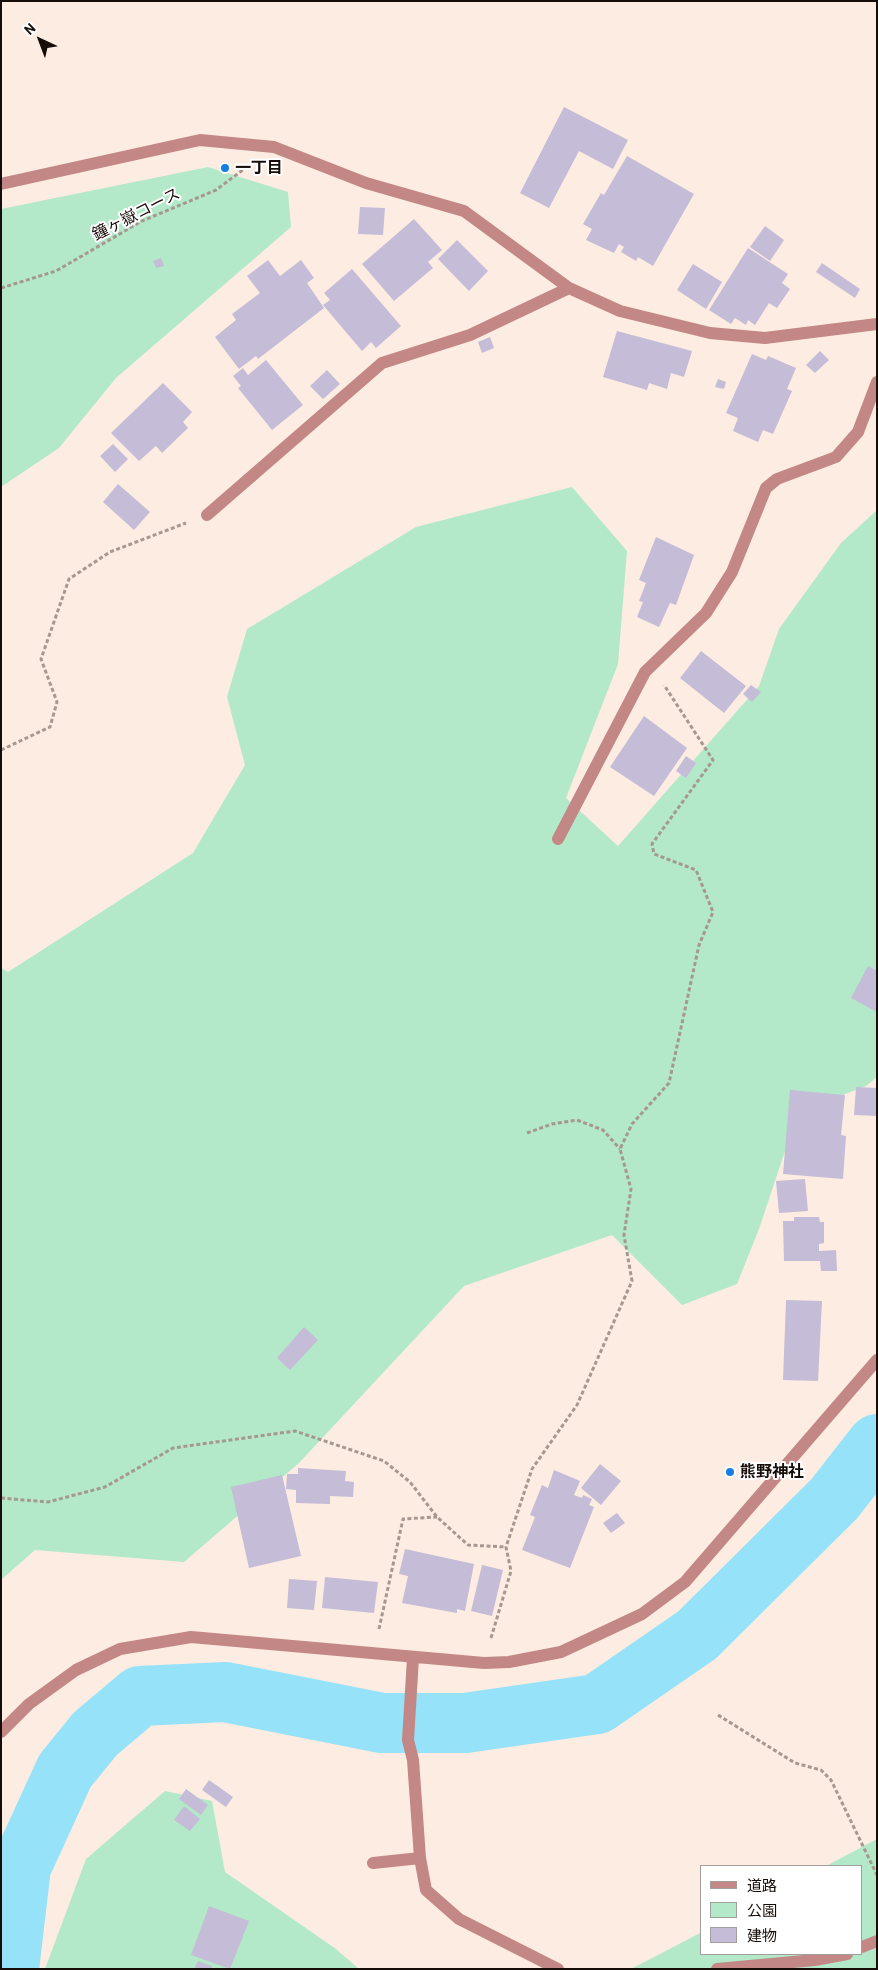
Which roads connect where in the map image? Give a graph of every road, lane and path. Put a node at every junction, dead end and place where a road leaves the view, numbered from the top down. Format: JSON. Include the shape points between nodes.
{"nodes":[{"id":1,"x":274,"y":147,"type":"junction"},
{"id":2,"x":1,"y":184,"type":"edge"},
{"id":3,"x":1,"y":288,"type":"edge"},
{"id":4,"x":568,"y":288,"type":"junction"},
{"id":5,"x":877,"y":324,"type":"edge"},
{"id":6,"x":877,"y":382,"type":"edge"},
{"id":7,"x":207,"y":515,"type":"joint"},
{"id":8,"x":651,"y":666,"type":"junction"},
{"id":9,"x":1,"y":750,"type":"edge"},
{"id":10,"x":558,"y":839,"type":"dead end"},
{"id":11,"x":527,"y":1133,"type":"dead end"},
{"id":12,"x":620,"y":1149,"type":"junction"},
{"id":13,"x":877,"y":1360,"type":"edge"},
{"id":14,"x":1,"y":1498,"type":"edge"},
{"id":15,"x":437,"y":1517,"type":"junction"},
{"id":16,"x":506,"y":1547,"type":"junction"},
{"id":17,"x":374,"y":1652,"type":"junction"},
{"id":18,"x":413,"y":1658,"type":"junction"},
{"id":19,"x":484,"y":1663,"type":"junction"},
{"id":20,"x":718,"y":1715,"type":"dead end"},
{"id":21,"x":1,"y":1732,"type":"edge"},
{"id":22,"x":420,"y":1858,"type":"junction"},
{"id":23,"x":373,"y":1863,"type":"dead end"},
{"id":24,"x":877,"y":1875,"type":"edge"},
{"id":25,"x":877,"y":1941,"type":"edge"},
{"id":26,"x":863,"y":1947,"type":"edge"},
{"id":27,"x":841,"y":1955,"type":"edge"},
{"id":28,"x":558,"y":1969,"type":"edge"},
{"id":29,"x":716,"y":1969,"type":"edge"}],
"edges":[{"from":1,"to":2,"type":"street","via":[[200,140]]},
{"from":1,"to":3,"type":"path","name":"鐘ヶ嶽コース","via":[[216,190],[142,221],[56,271]]},
{"from":1,"to":4,"type":"street","via":[[366,183],[464,211]]},
{"from":4,"to":5,"type":"street","via":[[620,311],[710,333],[765,338]]},
{"from":4,"to":7,"type":"street","via":[[470,335],[382,363]]},
{"from":6,"to":8,"type":"street","via":[[858,432],[836,457],[777,479],[766,488],[732,572],[706,613]]},
{"from":7,"to":9,"type":"path","via":[[110,552],[69,579],[42,658],[56,702],[50,726]]},
{"from":8,"to":10,"type":"street"},
{"from":8,"to":12,"type":"path","via":[[713,760],[652,844],[654,854],[696,870],[713,912],[699,945],[669,1082],[632,1124]]},
{"from":11,"to":12,"type":"path","via":[[552,1124],[578,1120],[603,1130]]},
{"from":12,"to":16,"type":"path","via":[[632,1189],[624,1235],[632,1281],[577,1405],[532,1469]]},
{"from":13,"to":19,"type":"street","via":[[685,1582],[642,1614],[561,1652],[509,1662]]},
{"from":14,"to":15,"type":"path","via":[[48,1502],[105,1487],[173,1448],[295,1432],[384,1460],[410,1482]]},
{"from":15,"to":16,"type":"path","via":[[468,1545]]},
{"from":15,"to":17,"type":"path","via":[[403,1519]]},
{"from":16,"to":19,"type":"path","via":[[511,1571]]},
{"from":17,"to":18,"type":"street"},
{"from":17,"to":21,"type":"street","via":[[191,1637],[120,1649],[76,1670],[29,1704]]},
{"from":18,"to":19,"type":"street"},
{"from":18,"to":22,"type":"street","via":[[408,1740],[413,1760]]},
{"from":20,"to":24,"type":"path","via":[[794,1763],[821,1770],[832,1780]]},
{"from":22,"to":23,"type":"street"},
{"from":22,"to":28,"type":"street","via":[[426,1890],[460,1919]]},
{"from":25,"to":26,"type":"street"},
{"from":27,"to":29,"type":"street"}]}
